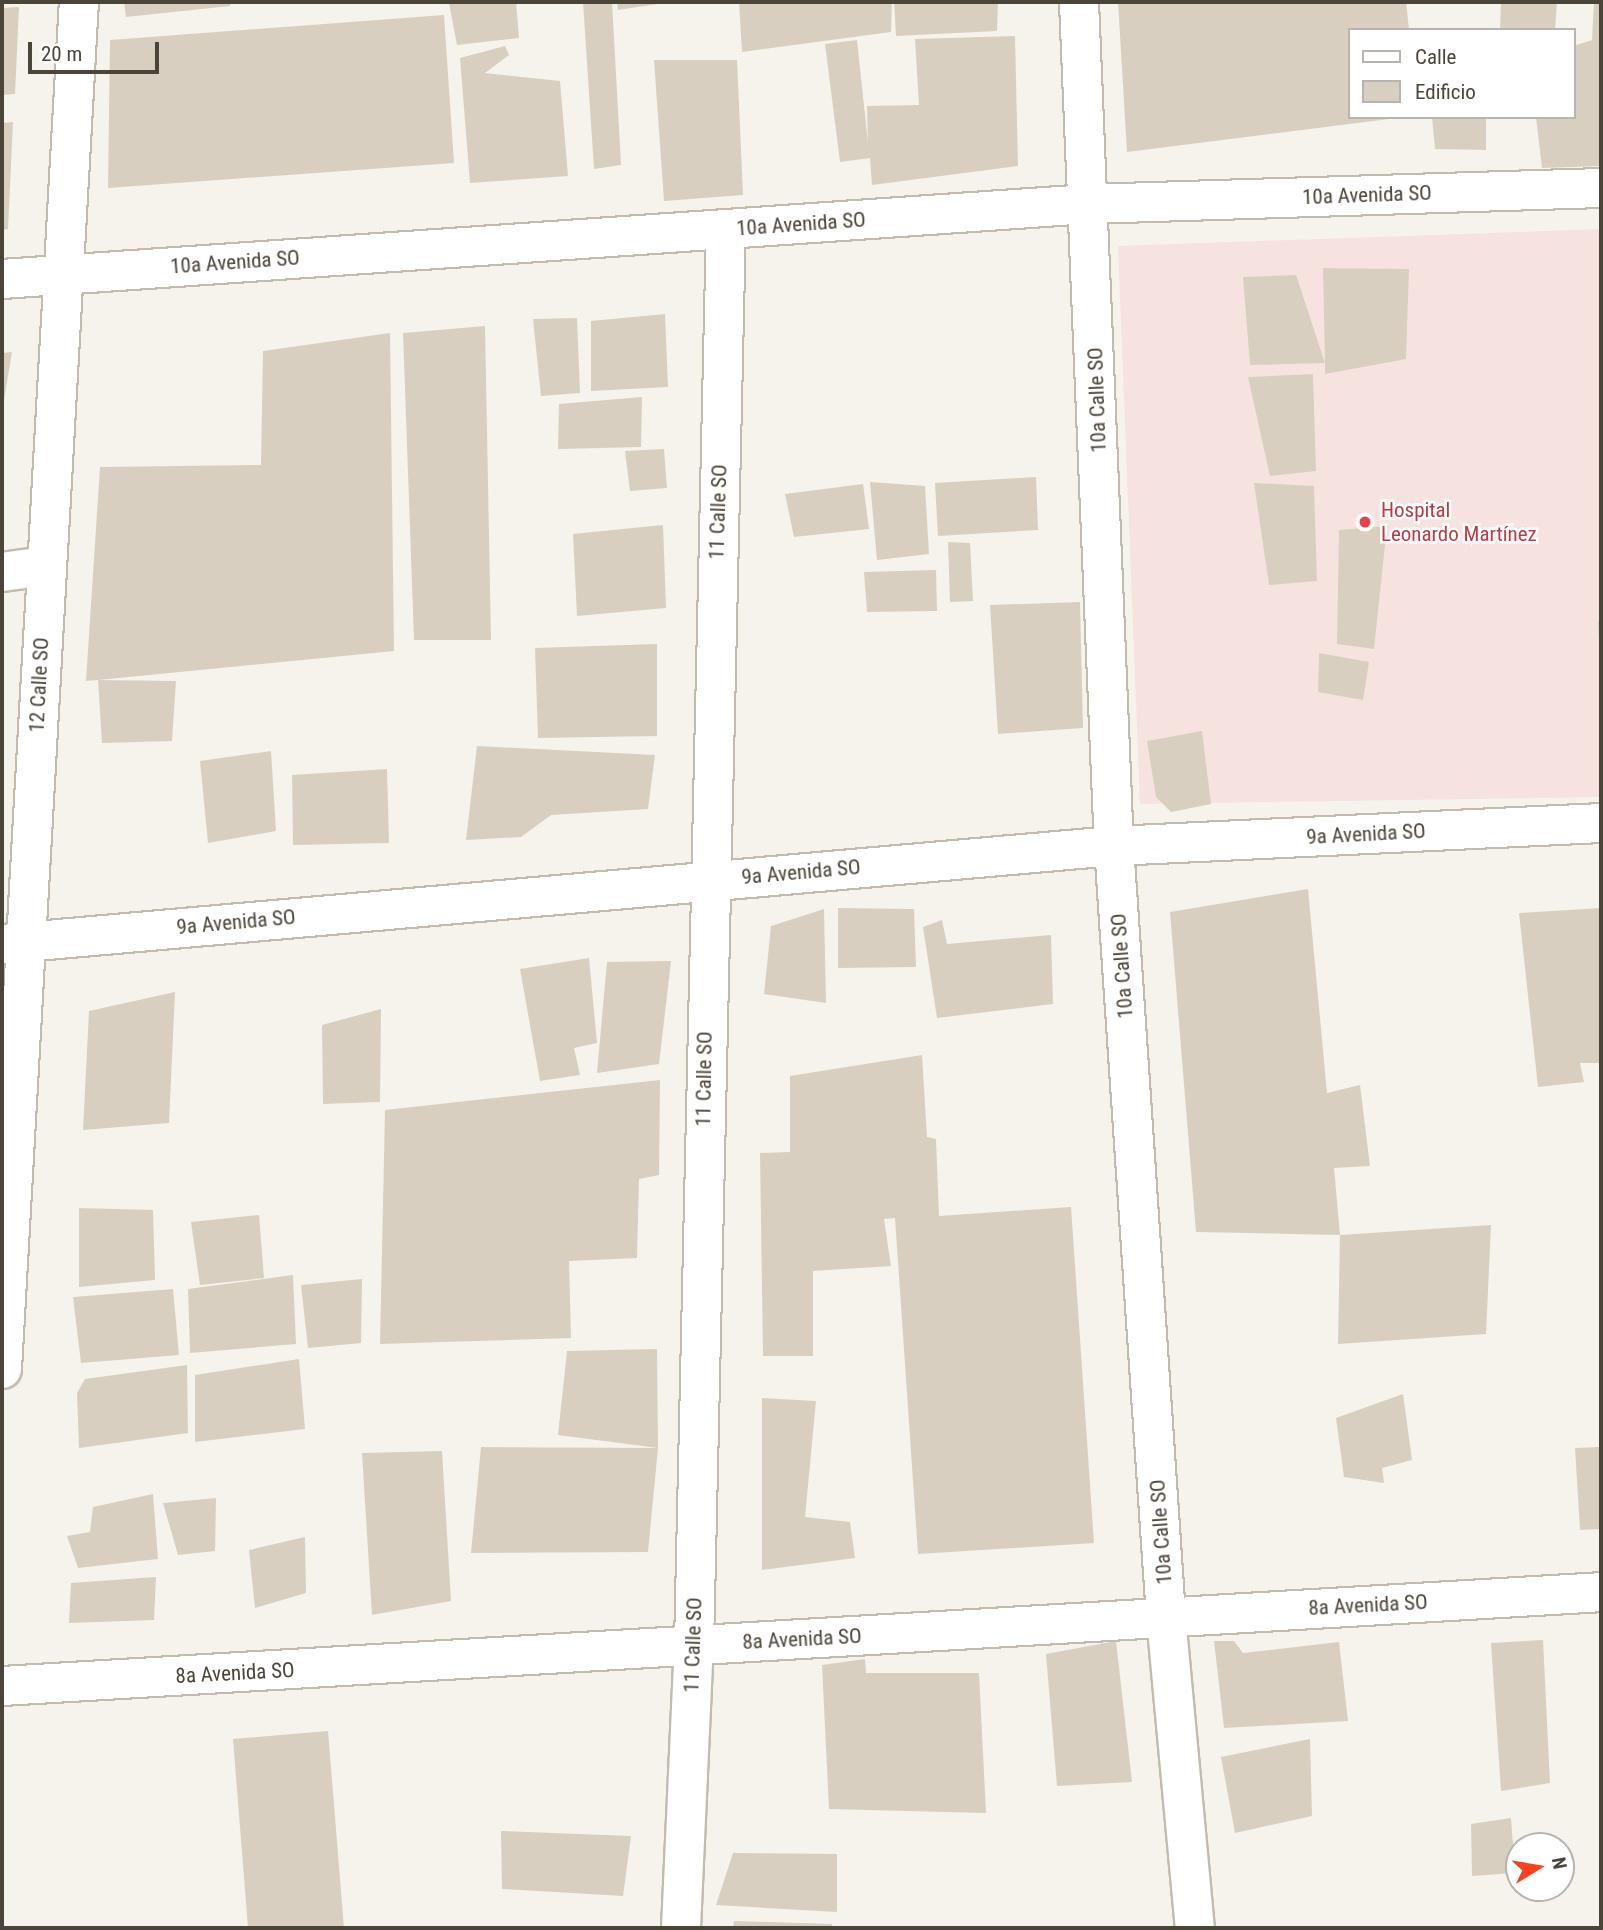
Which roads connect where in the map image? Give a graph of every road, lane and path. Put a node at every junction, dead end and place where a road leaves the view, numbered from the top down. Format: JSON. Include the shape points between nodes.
{"nodes":[{"id":1,"x":79,"y":2,"type":"edge"},
{"id":2,"x":1079,"y":2,"type":"edge"},
{"id":3,"x":1601,"y":188,"type":"edge"},
{"id":4,"x":1089,"y":204,"type":"junction"},
{"id":5,"x":726,"y":229,"type":"junction"},
{"id":6,"x":61,"y":274,"type":"junction"},
{"id":7,"x":2,"y":278,"type":"edge"},
{"id":8,"x":46,"y":566,"type":"junction"},
{"id":9,"x":2,"y":572,"type":"edge"},
{"id":10,"x":1601,"y":822,"type":"edge"},
{"id":11,"x":1114,"y":846,"type":"junction"},
{"id":12,"x":708,"y":880,"type":"junction"},
{"id":13,"x":13,"y":943,"type":"edge"},
{"id":14,"x":2,"y":1369,"type":"edge"},
{"id":15,"x":1601,"y":1592,"type":"edge"},
{"id":16,"x":1166,"y":1617,"type":"junction"},
{"id":17,"x":694,"y":1646,"type":"junction"},
{"id":18,"x":2,"y":1686,"type":"edge"},
{"id":19,"x":681,"y":1928,"type":"edge"},
{"id":20,"x":1195,"y":1928,"type":"edge"}],
"edges":[{"from":1,"to":6,"type":"street","name":"12 Calle SO"},
{"from":2,"to":4,"type":"street","name":"10a Calle SO"},
{"from":3,"to":4,"type":"street","name":"10a Avenida SO"},
{"from":4,"to":5,"type":"street","name":"10a Avenida SO"},
{"from":4,"to":11,"type":"street","name":"10a Calle SO"},
{"from":5,"to":6,"type":"street","name":"10a Avenida SO"},
{"from":5,"to":12,"type":"street","name":"11 Calle SO"},
{"from":6,"to":7,"type":"street","name":"10a Avenida SO"},
{"from":6,"to":8,"type":"street","name":"12 Calle SO"},
{"from":8,"to":9,"type":"street"},
{"from":8,"to":13,"type":"street","name":"12 Calle SO"},
{"from":10,"to":11,"type":"street","name":"9a Avenida SO"},
{"from":11,"to":12,"type":"street","name":"9a Avenida SO"},
{"from":11,"to":16,"type":"street","name":"10a Calle SO"},
{"from":12,"to":13,"type":"street","name":"9a Avenida SO"},
{"from":12,"to":17,"type":"street","name":"11 Calle SO"},
{"from":13,"to":14,"type":"street","name":"12 Calle SO"},
{"from":15,"to":16,"type":"street","name":"8a Avenida SO"},
{"from":16,"to":17,"type":"street","name":"8a Avenida SO"},
{"from":16,"to":20,"type":"street","name":"10a Calle SO"},
{"from":17,"to":18,"type":"street","name":"8a Avenida SO"},
{"from":17,"to":19,"type":"street","name":"11 Calle SO"}]}
